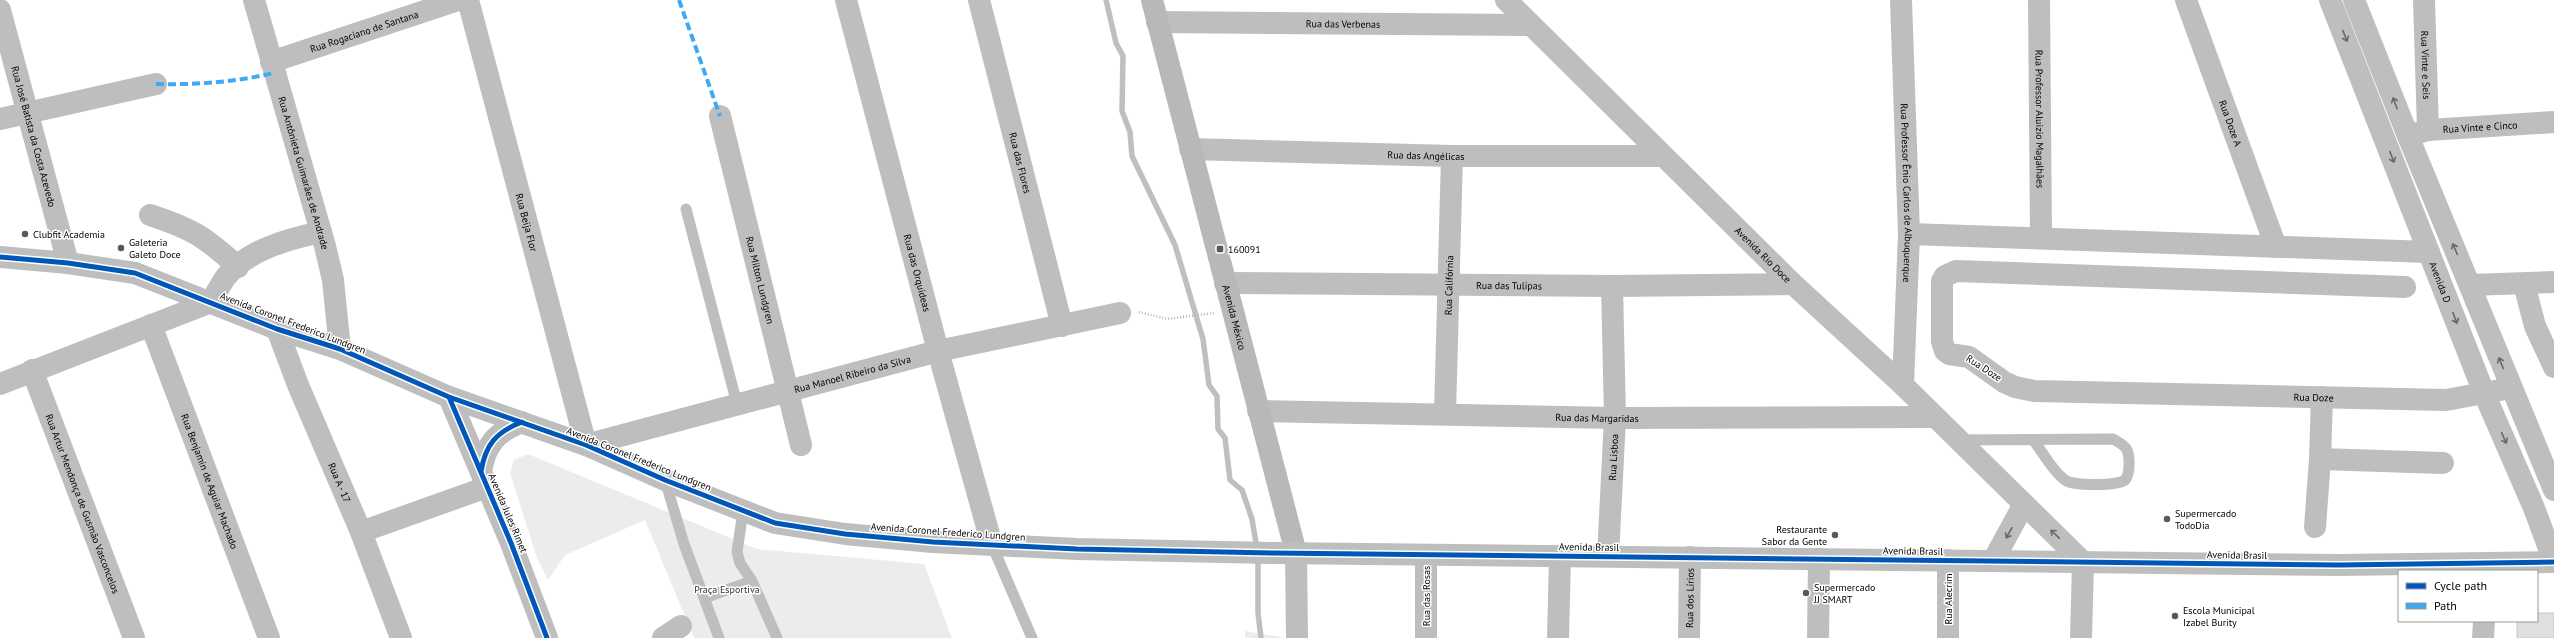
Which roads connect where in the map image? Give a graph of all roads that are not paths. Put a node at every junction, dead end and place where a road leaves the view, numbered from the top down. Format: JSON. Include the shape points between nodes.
{"nodes":[{"id":1,"x":254,"y":0,"type":"edge"},
{"id":2,"x":458,"y":0,"type":"edge"},
{"id":3,"x":468,"y":0,"type":"edge"},
{"id":4,"x":846,"y":0,"type":"edge"},
{"id":5,"x":979,"y":0,"type":"edge"},
{"id":6,"x":1152,"y":0,"type":"edge"},
{"id":7,"x":1506,"y":0,"type":"edge"},
{"id":8,"x":1901,"y":0,"type":"edge"},
{"id":9,"x":2039,"y":0,"type":"edge"},
{"id":10,"x":2186,"y":0,"type":"edge"},
{"id":11,"x":2330,"y":0,"type":"edge"},
{"id":12,"x":2354,"y":0,"type":"edge"},
{"id":13,"x":2424,"y":0,"type":"edge"},
{"id":14,"x":0,"y":10,"type":"edge"},
{"id":15,"x":1157,"y":22,"type":"junction"},
{"id":16,"x":1530,"y":25,"type":"junction"},
{"id":17,"x":271,"y":62,"type":"junction"},
{"id":18,"x":156,"y":84,"type":"dead end"},
{"id":19,"x":29,"y":112,"type":"junction"},
{"id":20,"x":720,"y":116,"type":"dead end"},
{"id":21,"x":0,"y":118,"type":"edge"},
{"id":22,"x":2554,"y":122,"type":"edge"},
{"id":23,"x":2428,"y":130,"type":"junction"},
{"id":24,"x":2408,"y":136,"type":"junction"},
{"id":25,"x":1190,"y":149,"type":"junction"},
{"id":26,"x":1452,"y":156,"type":"junction"},
{"id":27,"x":1661,"y":156,"type":"junction"},
{"id":28,"x":686,"y":209,"type":"dead end"},
{"id":29,"x":150,"y":215,"type":"dead end"},
{"id":30,"x":321,"y":232,"type":"junction"},
{"id":31,"x":1909,"y":234,"type":"junction"},
{"id":32,"x":2042,"y":237,"type":"junction"},
{"id":33,"x":2276,"y":247,"type":"junction"},
{"id":34,"x":2429,"y":252,"type":"junction"},
{"id":35,"x":0,"y":257,"type":"edge"},
{"id":36,"x":68,"y":263,"type":"junction"},
{"id":37,"x":238,"y":267,"type":"junction"},
{"id":38,"x":2554,"y":282,"type":"edge"},
{"id":39,"x":1225,"y":283,"type":"junction"},
{"id":40,"x":1450,"y":284,"type":"junction"},
{"id":41,"x":1793,"y":284,"type":"junction"},
{"id":42,"x":2524,"y":284,"type":"junction"},
{"id":43,"x":2470,"y":285,"type":"junction"},
{"id":44,"x":1612,"y":286,"type":"junction"},
{"id":45,"x":2405,"y":287,"type":"dead end"},
{"id":46,"x":210,"y":302,"type":"junction"},
{"id":47,"x":1120,"y":313,"type":"road end"},
{"id":48,"x":151,"y":325,"type":"junction"},
{"id":49,"x":1062,"y":326,"type":"junction"},
{"id":50,"x":277,"y":329,"type":"junction"},
{"id":51,"x":340,"y":349,"type":"junction"},
{"id":52,"x":938,"y":351,"type":"junction"},
{"id":53,"x":2554,"y":367,"type":"edge"},
{"id":54,"x":32,"y":370,"type":"junction"},
{"id":55,"x":0,"y":384,"type":"edge"},
{"id":56,"x":1903,"y":385,"type":"junction"},
{"id":57,"x":2511,"y":388,"type":"junction"},
{"id":58,"x":787,"y":390,"type":"junction"},
{"id":59,"x":2484,"y":393,"type":"junction"},
{"id":60,"x":449,"y":397,"type":"junction"},
{"id":61,"x":2322,"y":397,"type":"junction"},
{"id":62,"x":736,"y":404,"type":"junction"},
{"id":63,"x":1258,"y":411,"type":"junction"},
{"id":64,"x":1445,"y":414,"type":"junction"},
{"id":65,"x":1935,"y":417,"type":"junction"},
{"id":66,"x":1615,"y":418,"type":"junction"},
{"id":67,"x":522,"y":422,"type":"junction"},
{"id":68,"x":1959,"y":440,"type":"junction"},
{"id":69,"x":2033,"y":440,"type":"junction"},
{"id":70,"x":586,"y":445,"type":"junction"},
{"id":71,"x":801,"y":445,"type":"dead end"},
{"id":72,"x":2320,"y":459,"type":"junction"},
{"id":73,"x":2443,"y":462,"type":"dead end"},
{"id":74,"x":484,"y":480,"type":"junction"},
{"id":75,"x":665,"y":480,"type":"junction"},
{"id":76,"x":2554,"y":490,"type":"edge"},
{"id":77,"x":2024,"y":504,"type":"junction"},
{"id":78,"x":743,"y":511,"type":"junction"},
{"id":79,"x":2315,"y":527,"type":"dead end"},
{"id":80,"x":361,"y":532,"type":"junction"},
{"id":81,"x":992,"y":545,"type":"junction"},
{"id":82,"x":1273,"y":553,"type":"joint"},
{"id":83,"x":1296,"y":553,"type":"junction"},
{"id":84,"x":1426,"y":554,"type":"junction"},
{"id":85,"x":1560,"y":556,"type":"junction"},
{"id":86,"x":1608,"y":556,"type":"junction"},
{"id":87,"x":1690,"y":557,"type":"junction"},
{"id":88,"x":1819,"y":559,"type":"junction"},
{"id":89,"x":1948,"y":560,"type":"junction"},
{"id":90,"x":1993,"y":561,"type":"junction"},
{"id":91,"x":2083,"y":562,"type":"junction"},
{"id":92,"x":2554,"y":562,"type":"edge"},
{"id":93,"x":2486,"y":566,"type":"edge"},
{"id":94,"x":752,"y":581,"type":"junction"},
{"id":95,"x":704,"y":598,"type":"junction"},
{"id":96,"x":2484,"y":622,"type":"edge"},
{"id":97,"x":134,"y":638,"type":"edge"},
{"id":98,"x":269,"y":638,"type":"edge"},
{"id":99,"x":401,"y":638,"type":"edge"},
{"id":100,"x":547,"y":638,"type":"edge"},
{"id":101,"x":719,"y":638,"type":"edge"},
{"id":102,"x":777,"y":638,"type":"edge"},
{"id":103,"x":1032,"y":638,"type":"edge"},
{"id":104,"x":1297,"y":638,"type":"edge"},
{"id":105,"x":1426,"y":638,"type":"edge"},
{"id":106,"x":1558,"y":638,"type":"edge"},
{"id":107,"x":1689,"y":638,"type":"edge"},
{"id":108,"x":1818,"y":638,"type":"edge"},
{"id":109,"x":1948,"y":638,"type":"edge"},
{"id":110,"x":2081,"y":638,"type":"edge"},
{"id":111,"x":2483,"y":638,"type":"edge"}],
"edges":[{"from":1,"to":17,"type":"street","name":"Rua Antônieta Guimarães de Andrade"},
{"from":2,"to":17,"type":"street","name":"Rua Rogaciano de Santana"},
{"from":3,"to":70,"type":"street","name":"Rua Beija Flor"},
{"from":4,"to":52,"type":"street","name":"Rua das Orquídeas"},
{"from":5,"to":49,"type":"street","name":"Rua das Flores"},
{"from":6,"to":15,"type":"main road","name":"Avenida México"},
{"from":7,"to":16,"type":"street","name":"Avenida Rio Doce"},
{"from":8,"to":31,"type":"street","name":"Rua Professor Ênio Carlos de Albuquerque"},
{"from":9,"to":32,"type":"street","name":"Rua Professor Aluizio Magalhães"},
{"from":10,"to":33,"type":"street","name":"Rua Doze A"},
{"from":11,"to":34,"type":"street","name":"Avenida D","one_way":true},
{"from":24,"to":12,"type":"street","one_way":true},
{"from":13,"to":23,"type":"street","name":"Rua Vinte e Seis"},
{"from":14,"to":19,"type":"street","name":"Rua José Batista da Costa Azevedo"},
{"from":15,"to":16,"type":"street","name":"Rua das Verbenas"},
{"from":15,"to":25,"type":"main road","name":"Avenida México"},
{"from":16,"to":27,"type":"street","name":"Avenida Rio Doce"},
{"from":17,"to":30,"type":"street","name":"Rua Antônieta Guimarães de Andrade"},
{"from":18,"to":19,"type":"street"},
{"from":19,"to":21,"type":"street"},
{"from":19,"to":36,"type":"street","name":"Rua José Batista da Costa Azevedo"},
{"from":20,"to":58,"type":"street","name":"Rua Milton Lundgren"},
{"from":22,"to":23,"type":"street","name":"Rua Vinte e Cinco"},
{"from":23,"to":24,"type":"street","name":"Rua Vinte e Cinco"},
{"from":43,"to":24,"type":"street","one_way":true},
{"from":25,"to":26,"type":"street","name":"Rua das Angélicas"},
{"from":25,"to":39,"type":"main road","name":"Avenida México"},
{"from":26,"to":27,"type":"street","name":"Rua das Angélicas"},
{"from":26,"to":40,"type":"street","name":"Rua Califórnia"},
{"from":27,"to":41,"type":"street","name":"Avenida Rio Doce"},
{"from":28,"to":62,"type":"lane"},
{"from":29,"to":37,"type":"street","via":[[182,225],[200,234]]},
{"from":30,"to":37,"type":"street","via":[[290,239],[250,256]]},
{"from":30,"to":51,"type":"street","name":"Rua Antônieta Guimarães de Andrade","via":[[333,280]]},
{"from":31,"to":32,"type":"street"},
{"from":31,"to":56,"type":"street","name":"Rua Professor Ênio Carlos de Albuquerque"},
{"from":32,"to":33,"type":"street"},
{"from":33,"to":34,"type":"street"},
{"from":34,"to":59,"type":"street","name":"Avenida D","one_way":true},
{"from":35,"to":36,"type":"street","name":"Avenida Coronel Frederico Lundgren"},
{"from":36,"to":46,"type":"street","name":"Avenida Coronel Frederico Lundgren","via":[[135,273]]},
{"from":37,"to":46,"type":"street","via":[[226,277]]},
{"from":38,"to":42,"type":"street"},
{"from":39,"to":40,"type":"street","name":"Rua das Tulipas"},
{"from":39,"to":63,"type":"main road","name":"Avenida México"},
{"from":40,"to":44,"type":"street","name":"Rua das Tulipas"},
{"from":40,"to":64,"type":"street","name":"Rua Califórnia"},
{"from":41,"to":44,"type":"street","name":"Rua das Tulipas"},
{"from":41,"to":56,"type":"street","name":"Avenida Rio Doce"},
{"from":42,"to":43,"type":"street"},
{"from":42,"to":53,"type":"street","via":[[2535,326]]},
{"from":57,"to":43,"type":"street","one_way":true},
{"from":44,"to":66,"type":"street","name":"Rua Lisboa"},
{"from":45,"to":61,"type":"street","name":"Rua Doze","via":[[1956,271],[1944,276],[1942,281],[1942,341],[1945,351],[1969,357],[1995,376],[2016,387],[2034,391]]},
{"from":46,"to":48,"type":"street"},
{"from":46,"to":50,"type":"street","name":"Avenida Coronel Frederico Lundgren"},
{"from":47,"to":49,"type":"street","name":"Rua Manoel Ribeiro da Silva"},
{"from":48,"to":54,"type":"street"},
{"from":48,"to":98,"type":"street","name":"Rua Benjamin de Aguiar Machado"},
{"from":49,"to":52,"type":"street","name":"Rua Manoel Ribeiro da Silva"},
{"from":50,"to":51,"type":"street","name":"Avenida Coronel Frederico Lundgren"},
{"from":50,"to":80,"type":"street","name":"Rua A - 17","via":[[298,385]]},
{"from":51,"to":60,"type":"street","name":"Avenida Coronel Frederico Lundgren"},
{"from":52,"to":58,"type":"street","name":"Rua Manoel Ribeiro da Silva"},
{"from":52,"to":81,"type":"street","name":"Rua das Orquídeas"},
{"from":54,"to":55,"type":"street"},
{"from":54,"to":97,"type":"street","name":"Rua Artur Mendonça de Gusmão Vasconcelos"},
{"from":56,"to":65,"type":"street","name":"Avenida Rio Doce"},
{"from":57,"to":59,"type":"street","name":"Rua Doze"},
{"from":57,"to":76,"type":"street"},
{"from":58,"to":62,"type":"street","name":"Rua Manoel Ribeiro da Silva"},
{"from":58,"to":71,"type":"street","name":"Rua Milton Lundgren"},
{"from":59,"to":61,"type":"street","name":"Rua Doze","via":[[2446,400]]},
{"from":59,"to":92,"type":"street","name":"Avenida D","one_way":true,"via":[[2534,508]]},
{"from":60,"to":67,"type":"street","name":"Avenida Coronel Frederico Lundgren"},
{"from":60,"to":74,"type":"street","name":"Avenida Jules Rimet"},
{"from":61,"to":72,"type":"street"},
{"from":62,"to":70,"type":"street","name":"Rua Manoel Ribeiro da Silva"},
{"from":63,"to":64,"type":"street","name":"Rua das Margaridas"},
{"from":63,"to":83,"type":"main road","name":"Avenida México"},
{"from":64,"to":66,"type":"street","name":"Rua das Margaridas"},
{"from":65,"to":66,"type":"street","name":"Rua das Margaridas"},
{"from":65,"to":68,"type":"street","name":"Avenida Rio Doce"},
{"from":66,"to":86,"type":"street","name":"Rua Lisboa"},
{"from":67,"to":70,"type":"street","name":"Avenida Coronel Frederico Lundgren"},
{"from":67,"to":74,"type":"street","via":[[505,428],[492,440],[484,455]]},
{"from":68,"to":69,"type":"lane"},
{"from":68,"to":77,"type":"street","name":"Avenida Rio Doce"},
{"from":69,"to":69,"type":"lane","via":[[2113,439],[2127,450],[2129,474],[2118,484],[2074,484],[2066,481],[2058,473]]},
{"from":70,"to":75,"type":"street","name":"Avenida Coronel Frederico Lundgren"},
{"from":72,"to":73,"type":"street"},
{"from":72,"to":79,"type":"street"},
{"from":74,"to":80,"type":"street"},
{"from":74,"to":100,"type":"street","name":"Avenida Jules Rimet"},
{"from":75,"to":78,"type":"street","name":"Avenida Coronel Frederico Lundgren"},
{"from":75,"to":95,"type":"lane","via":[[684,544]]},
{"from":77,"to":90,"type":"street","one_way":true},
{"from":91,"to":77,"type":"street","name":"Avenida Rio Doce","one_way":true},
{"from":78,"to":81,"type":"street","name":"Avenida Coronel Frederico Lundgren","via":[[775,523],[845,534]]},
{"from":78,"to":94,"type":"lane","via":[[737,552],[740,563]]},
{"from":80,"to":99,"type":"street","name":"Rua A - 17"},
{"from":81,"to":82,"type":"street","name":"Avenida Coronel Frederico Lundgren"},
{"from":81,"to":103,"type":"lane"},
{"from":82,"to":83,"type":"street","name":"Avenida Brasil"},
{"from":83,"to":84,"type":"street","name":"Avenida Brasil"},
{"from":83,"to":104,"type":"street","name":"Avenida México"},
{"from":84,"to":85,"type":"street","name":"Avenida Brasil"},
{"from":84,"to":105,"type":"street","name":"Rua das Rosas"},
{"from":85,"to":86,"type":"street","name":"Avenida Brasil"},
{"from":85,"to":106,"type":"street"},
{"from":86,"to":87,"type":"street","name":"Avenida Brasil"},
{"from":87,"to":88,"type":"street","name":"Avenida Brasil"},
{"from":87,"to":107,"type":"street","name":"Rua dos Lírios"},
{"from":88,"to":89,"type":"street","name":"Avenida Brasil"},
{"from":88,"to":108,"type":"street"},
{"from":89,"to":90,"type":"street","name":"Avenida Brasil"},
{"from":89,"to":109,"type":"street","name":"Rua Alecrim"},
{"from":90,"to":91,"type":"street","name":"Avenida Brasil"},
{"from":91,"to":93,"type":"street","name":"Avenida Brasil"},
{"from":91,"to":110,"type":"street"},
{"from":92,"to":93,"type":"street","name":"Avenida Brasil"},
{"from":94,"to":95,"type":"lane"},
{"from":94,"to":102,"type":"lane"},
{"from":95,"to":101,"type":"lane"},
{"from":96,"to":111,"type":"street"}]}
